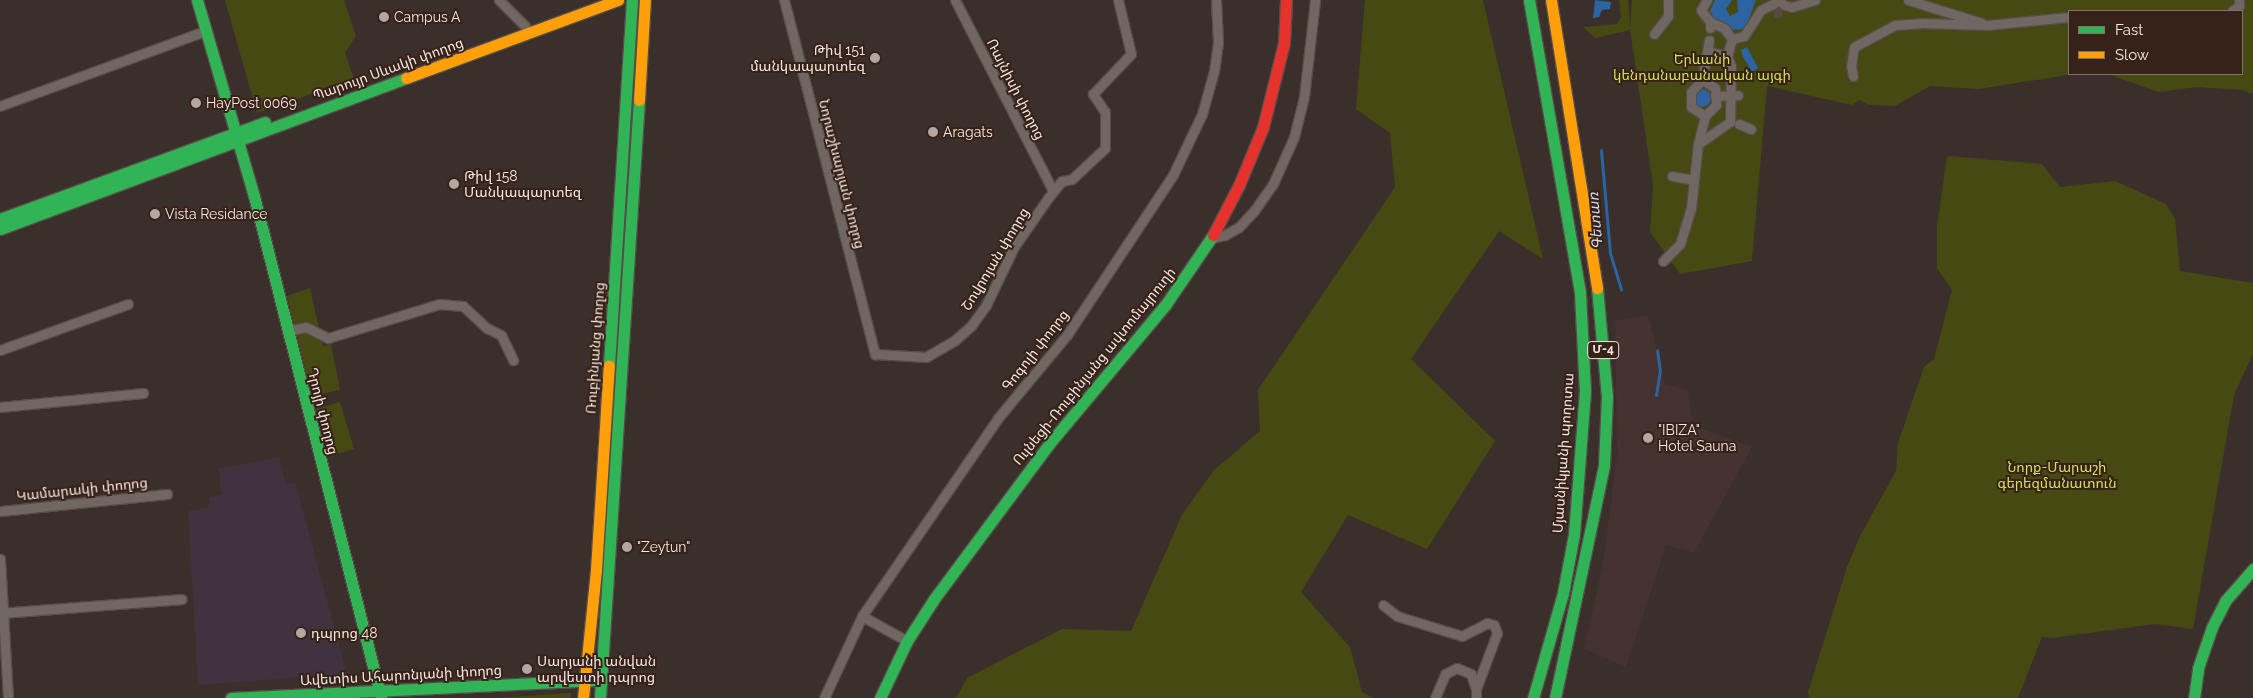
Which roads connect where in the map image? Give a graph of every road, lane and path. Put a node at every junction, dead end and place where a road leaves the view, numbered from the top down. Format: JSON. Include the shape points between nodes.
{"nodes":[{"id":1,"x":197,"y":0,"type":"edge"},
{"id":2,"x":202,"y":0,"type":"edge"},
{"id":3,"x":499,"y":0,"type":"edge"},
{"id":4,"x":595,"y":0,"type":"edge"},
{"id":5,"x":618,"y":0,"type":"edge"},
{"id":6,"x":632,"y":0,"type":"edge"},
{"id":7,"x":644,"y":0,"type":"edge"},
{"id":8,"x":784,"y":0,"type":"edge"},
{"id":9,"x":955,"y":0,"type":"edge"},
{"id":10,"x":1118,"y":0,"type":"edge"},
{"id":11,"x":1216,"y":0,"type":"edge"},
{"id":12,"x":1286,"y":0,"type":"edge"},
{"id":13,"x":1315,"y":0,"type":"edge"},
{"id":14,"x":1529,"y":0,"type":"edge"},
{"id":15,"x":1550,"y":0,"type":"edge"},
{"id":16,"x":1668,"y":0,"type":"edge"},
{"id":17,"x":1707,"y":0,"type":"edge"},
{"id":18,"x":1801,"y":0,"type":"edge"},
{"id":19,"x":1815,"y":0,"type":"edge"},
{"id":20,"x":1908,"y":0,"type":"edge"},
{"id":21,"x":2239,"y":0,"type":"edge"},
{"id":22,"x":1785,"y":6,"type":"edge"},
{"id":23,"x":2233,"y":10,"type":"edge"},
{"id":24,"x":2068,"y":17,"type":"edge"},
{"id":25,"x":1987,"y":25,"type":"junction"},
{"id":26,"x":525,"y":26,"type":"junction"},
{"id":27,"x":205,"y":31,"type":"junction"},
{"id":28,"x":1654,"y":34,"type":"dead end"},
{"id":29,"x":1732,"y":39,"type":"junction"},
{"id":30,"x":1709,"y":40,"type":"dead end"},
{"id":31,"x":1707,"y":50,"type":"junction"},
{"id":32,"x":1728,"y":54,"type":"junction"},
{"id":33,"x":1853,"y":76,"type":"dead end"},
{"id":34,"x":1702,"y":80,"type":"junction"},
{"id":35,"x":1734,"y":95,"type":"junction"},
{"id":36,"x":1715,"y":96,"type":"junction"},
{"id":37,"x":0,"y":106,"type":"edge"},
{"id":38,"x":1705,"y":116,"type":"junction"},
{"id":39,"x":1736,"y":122,"type":"junction"},
{"id":40,"x":1751,"y":129,"type":"dead end"},
{"id":41,"x":237,"y":137,"type":"junction"},
{"id":42,"x":1698,"y":144,"type":"junction"},
{"id":43,"x":1672,"y":176,"type":"dead end"},
{"id":44,"x":1694,"y":180,"type":"junction"},
{"id":45,"x":1053,"y":191,"type":"junction"},
{"id":46,"x":0,"y":219,"type":"edge"},
{"id":47,"x":0,"y":229,"type":"edge"},
{"id":48,"x":1211,"y":238,"type":"junction"},
{"id":49,"x":1663,"y":261,"type":"dead end"},
{"id":50,"x":128,"y":304,"type":"dead end"},
{"id":51,"x":287,"y":331,"type":"junction"},
{"id":52,"x":0,"y":350,"type":"edge"},
{"id":53,"x":875,"y":354,"type":"joint"},
{"id":54,"x":513,"y":360,"type":"dead end"},
{"id":55,"x":143,"y":393,"type":"dead end"},
{"id":56,"x":0,"y":407,"type":"edge"},
{"id":57,"x":167,"y":494,"type":"dead end"},
{"id":58,"x":0,"y":512,"type":"edge"},
{"id":59,"x":0,"y":559,"type":"edge"},
{"id":60,"x":2253,"y":569,"type":"edge"},
{"id":61,"x":181,"y":599,"type":"dead end"},
{"id":62,"x":1383,"y":605,"type":"dead end"},
{"id":63,"x":2,"y":613,"type":"edge"},
{"id":64,"x":862,"y":616,"type":"junction"},
{"id":65,"x":907,"y":641,"type":"junction"},
{"id":66,"x":587,"y":680,"type":"junction"},
{"id":67,"x":603,"y":680,"type":"junction"},
{"id":68,"x":1476,"y":693,"type":"edge"},
{"id":69,"x":380,"y":695,"type":"edge"},
{"id":70,"x":8,"y":698,"type":"edge"},
{"id":71,"x":231,"y":698,"type":"edge"},
{"id":72,"x":583,"y":698,"type":"edge"},
{"id":73,"x":600,"y":698,"type":"edge"},
{"id":74,"x":824,"y":698,"type":"edge"},
{"id":75,"x":880,"y":698,"type":"edge"},
{"id":76,"x":1435,"y":698,"type":"edge"},
{"id":77,"x":1533,"y":698,"type":"edge"},
{"id":78,"x":1554,"y":698,"type":"edge"},
{"id":79,"x":2194,"y":698,"type":"edge"}],
"edges":[{"from":1,"to":27,"type":"main road","name":"Դրոյի փողոց"},
{"from":2,"to":41,"type":"main road","name":"Դրոյի փողոց","via":[[236,120]]},
{"from":3,"to":26,"type":"street"},
{"from":4,"to":26,"type":"main road","name":"Պարույր Սևակի փողոց"},
{"from":5,"to":41,"type":"main road","name":"Պարույր Սևակի փողոց"},
{"from":6,"to":66,"type":"main road","name":"Ռուբինյանց փողոց"},
{"from":7,"to":67,"type":"main road","name":"Ռուբինյանց փողոց"},
{"from":8,"to":53,"type":"street","name":"Նորաշխարյան փողոց"},
{"from":9,"to":45,"type":"street","name":"Ռայնիսի փողոց"},
{"from":10,"to":45,"type":"street","name":"Շովրոյան փողոց","via":[[1131,54],[1093,94],[1105,112],[1105,148],[1072,179],[1062,181]]},
{"from":11,"to":64,"type":"street","name":"Գոգոլի փողոց","via":[[1218,42],[1214,71],[1202,114],[1172,175],[1067,335],[998,418]]},
{"from":12,"to":48,"type":"main road","name":"Ուլնեցի-Ռուբինյանց ավտոմայրուղի","via":[[1284,43],[1263,127],[1242,178]]},
{"from":13,"to":48,"type":"street","via":[[1304,97],[1294,138],[1273,184],[1254,211],[1225,236]]},
{"from":14,"to":77,"type":"main road","name":"Մյասնիկյանի պողոտա","number":"Մ-4","via":[[1580,293],[1585,391],[1574,534],[1563,593]]},
{"from":15,"to":78,"type":"main road","number":"Մ-4","via":[[1594,258],[1607,397],[1604,465]]},
{"from":16,"to":28,"type":"street","via":[[1668,16]]},
{"from":17,"to":29,"type":"street","via":[[1701,10],[1710,25],[1724,28]]},
{"from":18,"to":22,"type":"street"},
{"from":19,"to":22,"type":"street"},
{"from":20,"to":25,"type":"street"},
{"from":21,"to":23,"type":"street","via":[[2239,6]]},
{"from":22,"to":29,"type":"street","via":[[1761,10],[1744,36]]},
{"from":24,"to":25,"type":"street"},
{"from":25,"to":33,"type":"street","via":[[1895,25],[1854,47],[1850,66]]},
{"from":26,"to":41,"type":"main road","name":"Պարույր Սևակի փողոց"},
{"from":27,"to":37,"type":"street"},
{"from":27,"to":41,"type":"main road","name":"Դրոյի փողոց"},
{"from":29,"to":32,"type":"street"},
{"from":30,"to":31,"type":"street"},
{"from":31,"to":32,"type":"street"},
{"from":31,"to":34,"type":"street"},
{"from":32,"to":35,"type":"street"},
{"from":34,"to":36,"type":"street","via":[[1715,88]]},
{"from":34,"to":38,"type":"street","via":[[1691,92],[1691,107]]},
{"from":35,"to":36,"type":"street"},
{"from":35,"to":39,"type":"street"},
{"from":36,"to":38,"type":"street","via":[[1716,105]]},
{"from":38,"to":42,"type":"street"},
{"from":39,"to":40,"type":"street"},
{"from":39,"to":42,"type":"street"},
{"from":41,"to":46,"type":"main road","name":"Պարույր Սևակի փողոց"},
{"from":41,"to":47,"type":"main road","name":"Պարույր Սևակի փողոց"},
{"from":41,"to":51,"type":"main road","name":"Դրոյի փողոց"},
{"from":42,"to":44,"type":"street"},
{"from":43,"to":44,"type":"street"},
{"from":44,"to":49,"type":"street","via":[[1691,208],[1680,244]]},
{"from":45,"to":53,"type":"street","name":"Շովրոյան փողոց","via":[[1014,247],[986,305],[955,340],[926,358]]},
{"from":48,"to":65,"type":"main road","name":"Ուլնեցի-Ռուբինյանց ավտոմայրուղի","via":[[1166,304],[1044,451]]},
{"from":50,"to":52,"type":"street"},
{"from":51,"to":54,"type":"street","via":[[306,327],[328,338],[439,304],[464,306],[487,328],[501,334]]},
{"from":51,"to":69,"type":"main road","name":"Դրոյի փողոց"},
{"from":55,"to":56,"type":"street"},
{"from":57,"to":58,"type":"street","name":"Կամարակի փողոց"},
{"from":59,"to":63,"type":"street"},
{"from":60,"to":79,"type":"main road","via":[[2225,601],[2212,627],[2198,668]]},
{"from":61,"to":63,"type":"street"},
{"from":62,"to":68,"type":"street","via":[[1397,616],[1462,636],[1487,623],[1494,625],[1497,633]]},
{"from":63,"to":70,"type":"street"},
{"from":64,"to":65,"type":"street"},
{"from":64,"to":74,"type":"street","name":"Գոգոլի փողոց"},
{"from":65,"to":75,"type":"main road","name":"Ուլնեցի-Ռուբինյանց ավտոմայրուղի"},
{"from":66,"to":67,"type":"main road","name":"Ավետիս Ահարոնյանի փողոց"},
{"from":66,"to":69,"type":"main road","name":"Ավետիս Ահարոնյանի փողոց"},
{"from":66,"to":72,"type":"main road","name":"Ռուբինյանց փողոց"},
{"from":67,"to":73,"type":"main road","name":"Ռուբինյանց փողոց"},
{"from":68,"to":76,"type":"street","via":[[1471,674],[1457,668],[1445,674]]},
{"from":69,"to":71,"type":"main road","name":"Ավետիս Ահարոնյանի փողոց"}]}
